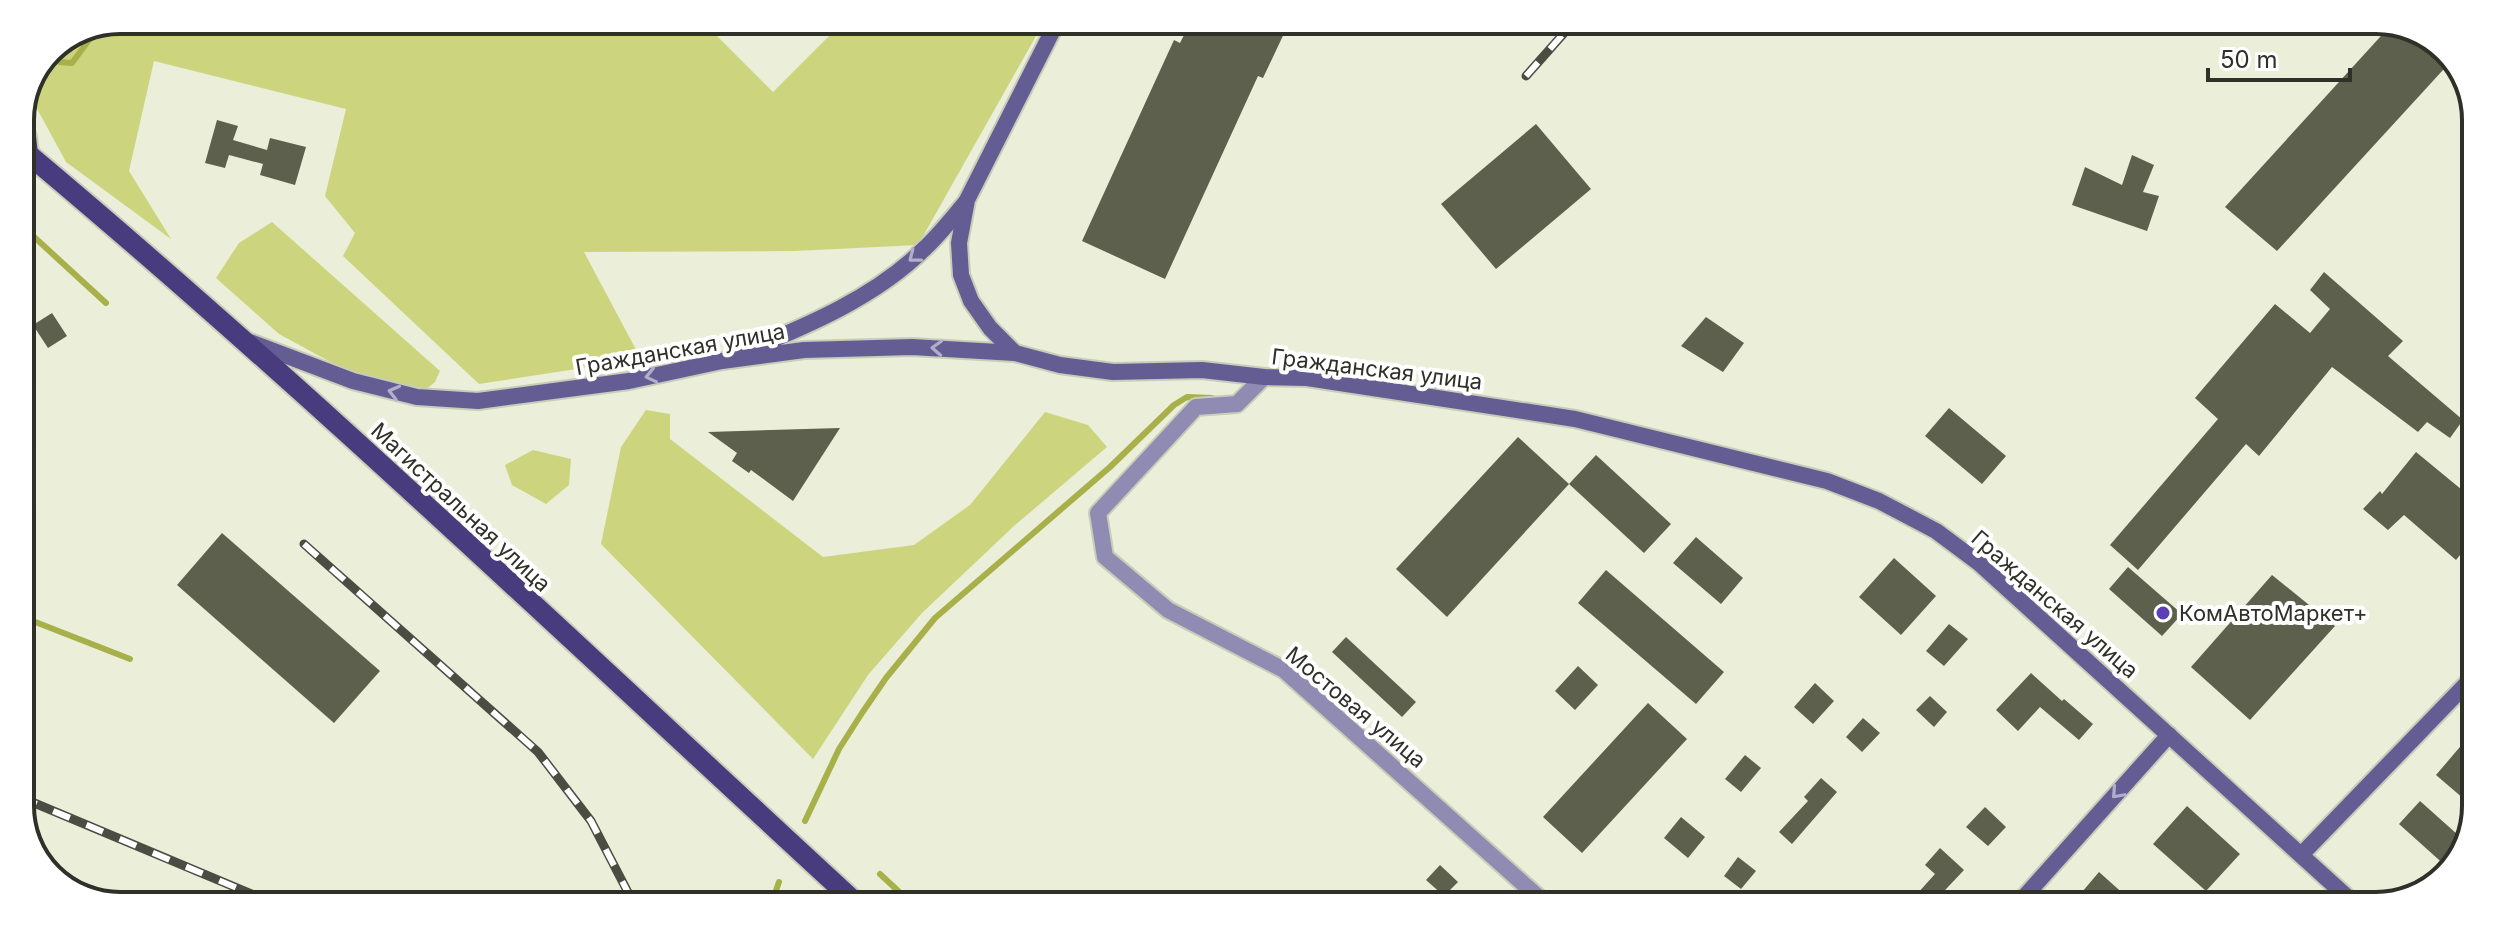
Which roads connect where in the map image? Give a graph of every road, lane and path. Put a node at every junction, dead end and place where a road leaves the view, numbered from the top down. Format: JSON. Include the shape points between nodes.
{"nodes":[{"id":1,"x":1051,"y":34,"type":"edge"},
{"id":2,"x":34,"y":159,"type":"edge"},
{"id":3,"x":967,"y":200,"type":"junction"},
{"id":4,"x":245,"y":340,"type":"junction"},
{"id":5,"x":1015,"y":353,"type":"junction"},
{"id":6,"x":722,"y":361,"type":"junction"},
{"id":7,"x":1264,"y":377,"type":"junction"},
{"id":8,"x":2462,"y":688,"type":"edge"},
{"id":9,"x":2169,"y":735,"type":"junction"},
{"id":10,"x":2301,"y":855,"type":"junction"},
{"id":11,"x":844,"y":892,"type":"edge"},
{"id":12,"x":1533,"y":892,"type":"edge"},
{"id":13,"x":2029,"y":892,"type":"edge"},
{"id":14,"x":2342,"y":892,"type":"edge"}],
"edges":[{"from":1,"to":3,"type":"street"},
{"from":2,"to":4,"type":"main road","name":"Магистральная улица"},
{"from":3,"to":5,"type":"street","via":[[959,243],[961,275],[983,319]]},
{"from":3,"to":6,"type":"street","one_way":true,"via":[[924,250],[873,290],[808,326]]},
{"from":6,"to":4,"type":"street","name":"Гражданская улица","one_way":true,"via":[[629,381],[478,401],[417,397],[353,381]]},
{"from":4,"to":11,"type":"main road","name":"Магистральная улица"},
{"from":5,"to":6,"type":"street","name":"Гражданская улица","one_way":true,"via":[[896,347],[804,350]]},
{"from":5,"to":7,"type":"street","name":"Гражданская улица","via":[[1113,372],[1202,370]]},
{"from":7,"to":9,"type":"street","name":"Гражданская улица","via":[[1307,378],[1575,419],[1827,481],[1879,501],[1936,531],[1979,563]]},
{"from":7,"to":12,"type":"street","name":"Мостовая улица","via":[[1237,404],[1196,407],[1098,513],[1105,557],[1168,610],[1284,670]]},
{"from":8,"to":10,"type":"street"},
{"from":9,"to":10,"type":"street","name":"Гражданская улица"},
{"from":9,"to":13,"type":"street","one_way":true},
{"from":10,"to":14,"type":"street","name":"Гражданская улица"}]}
